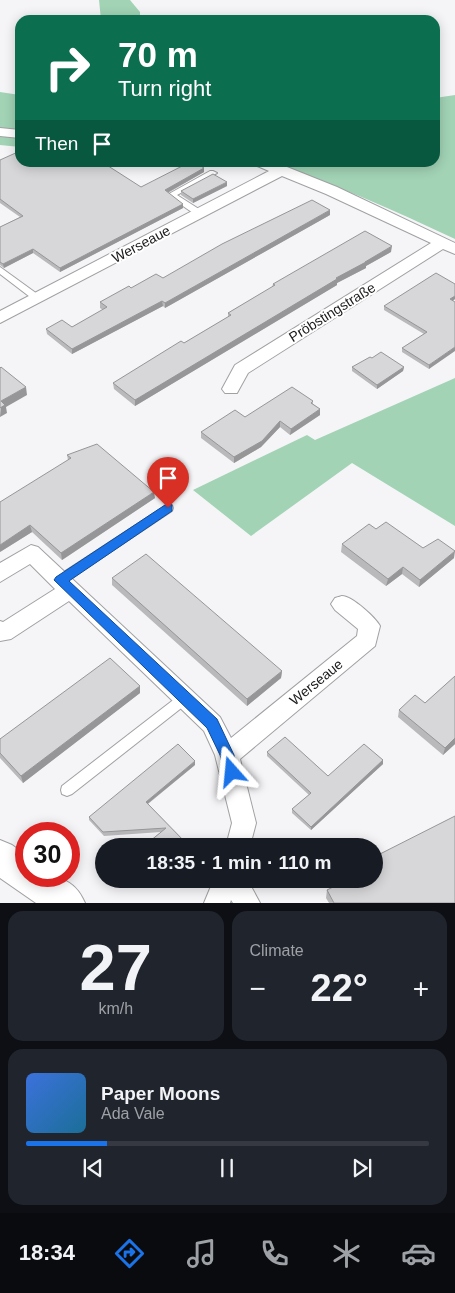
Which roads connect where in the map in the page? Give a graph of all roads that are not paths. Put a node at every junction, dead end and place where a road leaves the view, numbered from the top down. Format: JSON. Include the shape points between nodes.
{"nodes":[{"id":1,"x":0,"y":132,"type":"edge"},
{"id":2,"x":15,"y":134,"type":"edge"},
{"id":3,"x":272,"y":167,"type":"edge"},
{"id":4,"x":282,"y":170,"type":"junction"},
{"id":5,"x":213,"y":173,"type":"edge"},
{"id":6,"x":198,"y":213,"type":"junction"},
{"id":7,"x":448,"y":246,"type":"edge"},
{"id":8,"x":0,"y":270,"type":"edge"},
{"id":9,"x":37,"y":298,"type":"junction"},
{"id":10,"x":0,"y":318,"type":"edge"},
{"id":11,"x":231,"y":390,"type":"dead end"},
{"id":12,"x":168,"y":508,"type":"dead end"},
{"id":13,"x":0,"y":574,"type":"edge"},
{"id":14,"x":65,"y":585,"type":"junction"},
{"id":15,"x":342,"y":604,"type":"dead end"},
{"id":16,"x":0,"y":630,"type":"edge"},
{"id":17,"x":185,"y":698,"type":"junction"},
{"id":18,"x":227,"y":755,"type":"junction"},
{"id":19,"x":67,"y":790,"type":"dead end"},
{"id":20,"x":240,"y":838,"type":"edge"},
{"id":21,"x":0,"y":857,"type":"edge"},
{"id":22,"x":15,"y":868,"type":"edge"},
{"id":23,"x":43,"y":887,"type":"edge"},
{"id":24,"x":223,"y":888,"type":"edge"},
{"id":25,"x":238,"y":888,"type":"edge"},
{"id":26,"x":67,"y":903,"type":"edge"},
{"id":27,"x":217,"y":903,"type":"edge"},
{"id":28,"x":247,"y":903,"type":"edge"}],
"edges":[{"from":1,"to":2,"type":"street"},
{"from":3,"to":4,"type":"street","name":"Pröbstingstraße"},
{"from":4,"to":6,"type":"street","name":"Werseaue"},
{"from":4,"to":7,"type":"street","name":"Pröbstingstraße"},
{"from":5,"to":6,"type":"lane","via":[[170,195]]},
{"from":6,"to":9,"type":"street","name":"Werseaue"},
{"from":7,"to":11,"type":"street","name":"Pröbstingstraße","via":[[241,369]]},
{"from":8,"to":9,"type":"lane"},
{"from":9,"to":10,"type":"street","name":"Werseaue"},
{"from":12,"to":14,"type":"lane"},
{"from":13,"to":14,"type":"street","via":[[32,553]]},
{"from":14,"to":16,"type":"street","via":[[3,633]]},
{"from":14,"to":17,"type":"street"},
{"from":15,"to":18,"type":"street","name":"Werseaue","via":[[369,626],[367,640]]},
{"from":17,"to":18,"type":"street","via":[[212,724]]},
{"from":17,"to":19,"type":"lane"},
{"from":18,"to":20,"type":"street","via":[[244,823]]},
{"from":21,"to":22,"type":"street"},
{"from":23,"to":26,"type":"street"},
{"from":24,"to":27,"type":"street"},
{"from":25,"to":28,"type":"street"}]}
